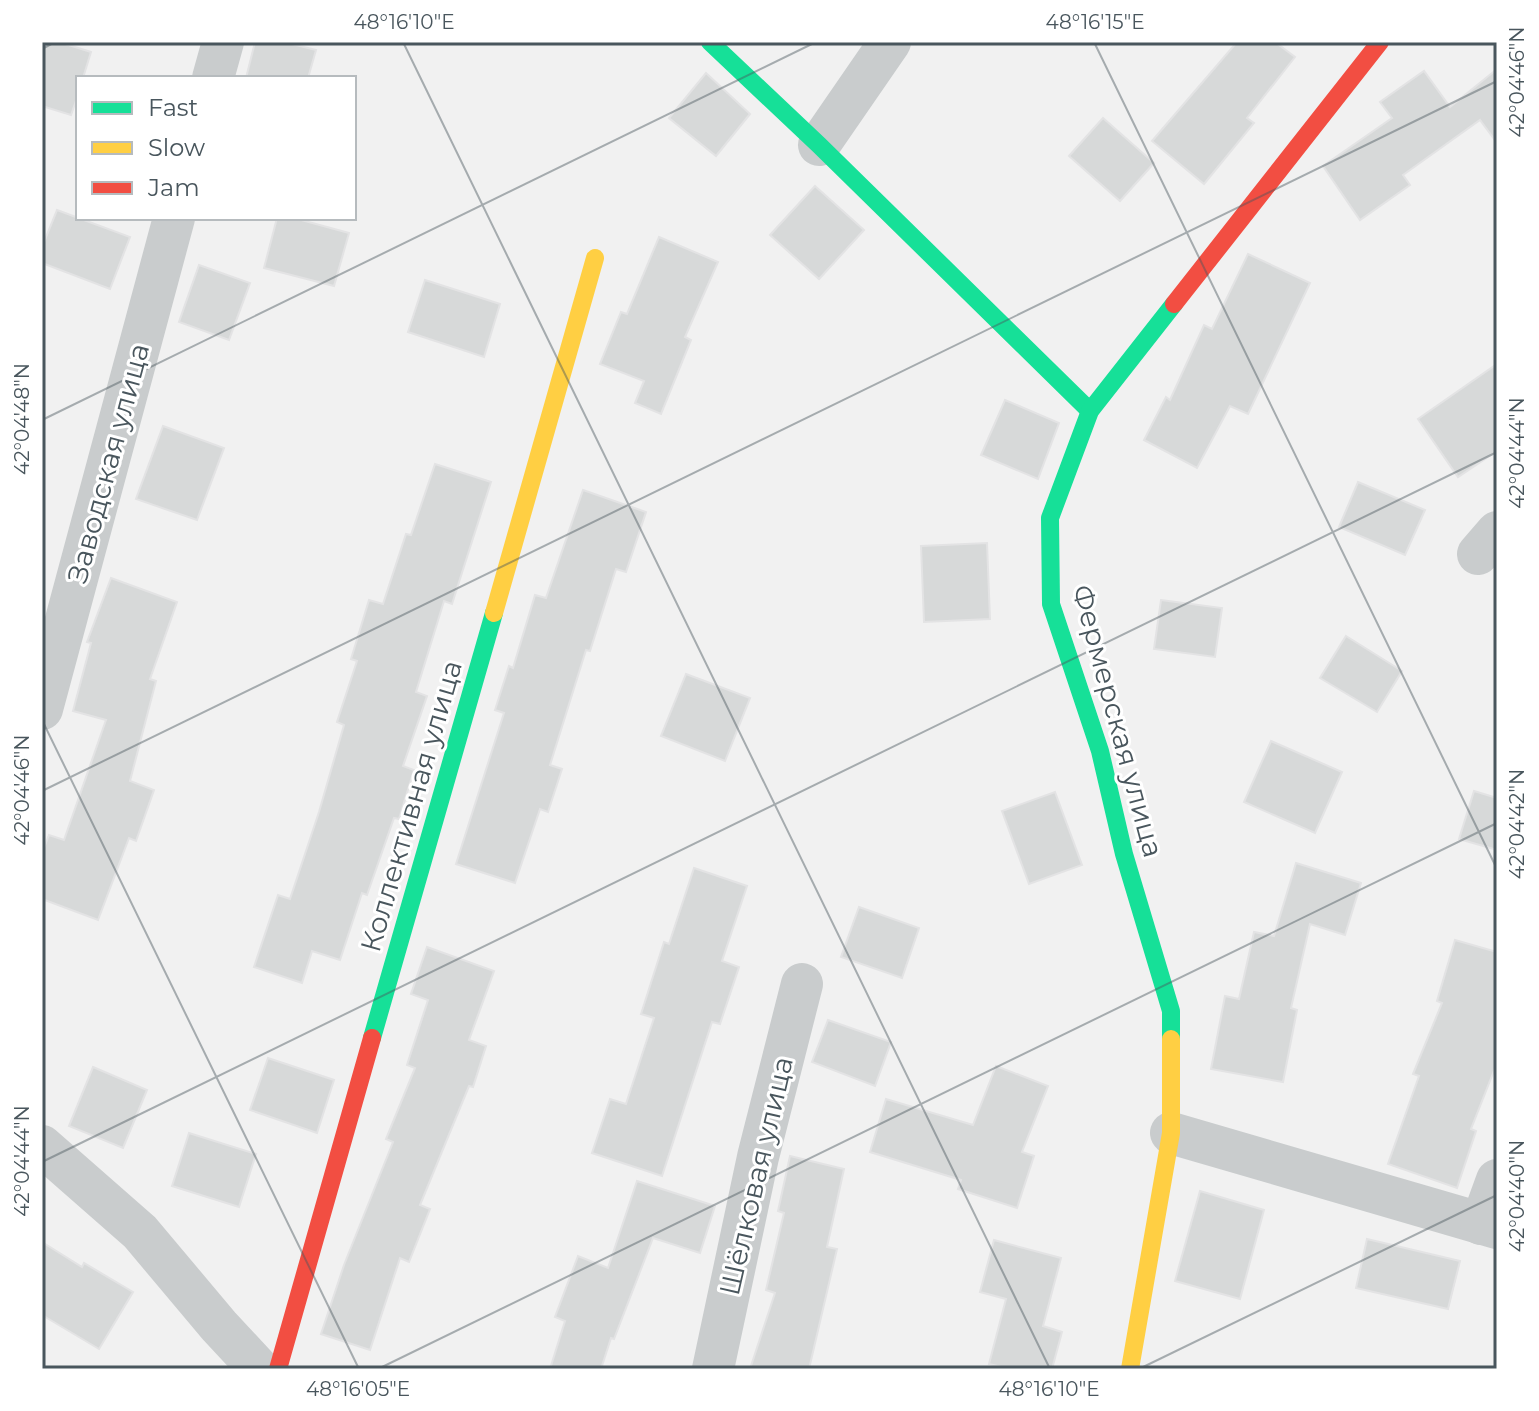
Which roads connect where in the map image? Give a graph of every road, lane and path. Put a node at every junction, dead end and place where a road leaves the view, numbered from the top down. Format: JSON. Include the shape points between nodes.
{"nodes":[{"id":1,"x":223,"y":42,"type":"edge"},
{"id":2,"x":710,"y":42,"type":"edge"},
{"id":3,"x":890,"y":42,"type":"edge"},
{"id":4,"x":1380,"y":42,"type":"edge"},
{"id":5,"x":214,"y":76,"type":"edge"},
{"id":6,"x":819,"y":145,"type":"junction"},
{"id":7,"x":173,"y":220,"type":"edge"},
{"id":8,"x":595,"y":258,"type":"dead end"},
{"id":9,"x":1090,"y":411,"type":"junction"},
{"id":10,"x":42,"y":709,"type":"edge"},
{"id":11,"x":802,"y":984,"type":"dead end"},
{"id":12,"x":1171,"y":1133,"type":"junction"},
{"id":13,"x":42,"y":1146,"type":"edge"},
{"id":14,"x":1497,"y":1180,"type":"edge"},
{"id":15,"x":1489,"y":1226,"type":"edge"},
{"id":16,"x":259,"y":1369,"type":"edge"},
{"id":17,"x":278,"y":1369,"type":"edge"},
{"id":18,"x":713,"y":1369,"type":"edge"},
{"id":19,"x":1130,"y":1369,"type":"edge"}],
"edges":[{"from":1,"to":5,"type":"street"},
{"from":2,"to":6,"type":"street"},
{"from":3,"to":6,"type":"street"},
{"from":4,"to":9,"type":"street","name":"Фермерская улица"},
{"from":6,"to":9,"type":"street"},
{"from":7,"to":10,"type":"street","name":"Заводская улица"},
{"from":8,"to":17,"type":"street","name":"Коллективная улица"},
{"from":9,"to":12,"type":"street","name":"Фермерская улица","via":[[1050,518],[1051,604],[1100,751],[1171,1011]]},
{"from":11,"to":18,"type":"street","name":"Шёлковая улица"},
{"from":12,"to":15,"type":"street"},
{"from":12,"to":19,"type":"street","name":"Фермерская улица"},
{"from":13,"to":16,"type":"street","via":[[140,1232]]},
{"from":14,"to":15,"type":"street"}]}
